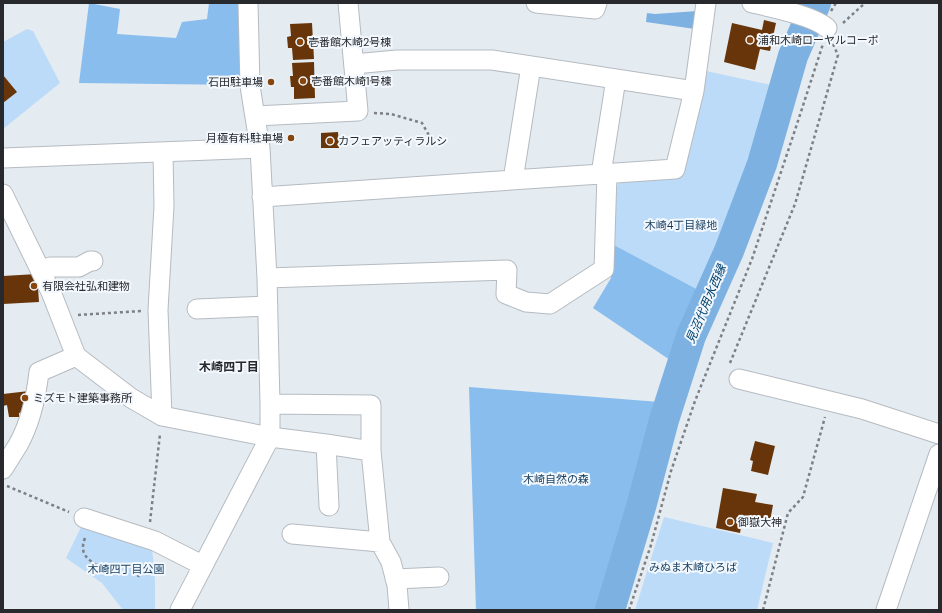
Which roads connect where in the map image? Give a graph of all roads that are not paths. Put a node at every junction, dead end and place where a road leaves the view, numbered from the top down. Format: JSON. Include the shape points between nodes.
{"nodes":[{"id":1,"x":248,"y":3,"type":"edge"},
{"id":2,"x":348,"y":3,"type":"edge"},
{"id":3,"x":536,"y":3,"type":"edge"},
{"id":4,"x":597,"y":3,"type":"edge"},
{"id":5,"x":706,"y":3,"type":"edge"},
{"id":6,"x":752,"y":3,"type":"edge"},
{"id":7,"x":825,"y":26,"type":"road end"},
{"id":8,"x":354,"y":64,"type":"junction"},
{"id":9,"x":531,"y":66,"type":"junction"},
{"id":10,"x":616,"y":80,"type":"junction"},
{"id":11,"x":694,"y":91,"type":"junction"},
{"id":12,"x":256,"y":116,"type":"junction"},
{"id":13,"x":260,"y":148,"type":"junction"},
{"id":14,"x":163,"y":152,"type":"junction"},
{"id":15,"x":3,"y":158,"type":"edge"},
{"id":16,"x":604,"y":174,"type":"junction"},
{"id":17,"x":513,"y":180,"type":"junction"},
{"id":18,"x":3,"y":194,"type":"edge"},
{"id":19,"x":262,"y":197,"type":"junction"},
{"id":20,"x":93,"y":261,"type":"dead end"},
{"id":21,"x":42,"y":272,"type":"junction"},
{"id":22,"x":267,"y":278,"type":"junction"},
{"id":23,"x":268,"y":306,"type":"junction"},
{"id":24,"x":197,"y":309,"type":"dead end"},
{"id":25,"x":76,"y":356,"type":"junction"},
{"id":26,"x":739,"y":379,"type":"road end"},
{"id":27,"x":270,"y":404,"type":"junction"},
{"id":28,"x":162,"y":416,"type":"junction"},
{"id":29,"x":939,"y":434,"type":"edge"},
{"id":30,"x":270,"y":437,"type":"junction"},
{"id":31,"x":326,"y":444,"type":"junction"},
{"id":32,"x":372,"y":451,"type":"junction"},
{"id":33,"x":939,"y":454,"type":"edge"},
{"id":34,"x":5,"y":461,"type":"edge"},
{"id":35,"x":329,"y":506,"type":"dead end"},
{"id":36,"x":84,"y":518,"type":"road end"},
{"id":37,"x":292,"y":534,"type":"dead end"},
{"id":38,"x":380,"y":542,"type":"junction"},
{"id":39,"x":202,"y":565,"type":"junction"},
{"id":40,"x":439,"y":577,"type":"dead end"},
{"id":41,"x":395,"y":579,"type":"junction"},
{"id":42,"x":180,"y":610,"type":"edge"},
{"id":43,"x":399,"y":610,"type":"edge"},
{"id":44,"x":886,"y":610,"type":"edge"}],
"edges":[{"from":1,"to":12,"type":"street","via":[[250,86]]},
{"from":2,"to":8,"type":"street"},
{"from":3,"to":4,"type":"street","via":[[595,9]]},
{"from":5,"to":11,"type":"street"},
{"from":6,"to":7,"type":"street","via":[[787,11]]},
{"from":8,"to":9,"type":"street","via":[[397,60],[484,60]]},
{"from":8,"to":12,"type":"street","via":[[358,111]]},
{"from":9,"to":10,"type":"street"},
{"from":9,"to":17,"type":"street"},
{"from":10,"to":11,"type":"street"},
{"from":10,"to":16,"type":"street"},
{"from":11,"to":16,"type":"street","via":[[675,169]]},
{"from":12,"to":13,"type":"street"},
{"from":13,"to":14,"type":"street"},
{"from":13,"to":19,"type":"street"},
{"from":14,"to":15,"type":"street"},
{"from":14,"to":28,"type":"street","via":[[164,206],[158,310]]},
{"from":16,"to":17,"type":"street"},
{"from":16,"to":22,"type":"street","via":[[604,269],[550,304],[526,302],[506,294],[507,270]]},
{"from":17,"to":19,"type":"street"},
{"from":18,"to":21,"type":"street"},
{"from":19,"to":22,"type":"street"},
{"from":20,"to":21,"type":"street","via":[[80,267],[50,267]]},
{"from":21,"to":25,"type":"street","via":[[62,316]]},
{"from":22,"to":23,"type":"street"},
{"from":23,"to":24,"type":"street"},
{"from":23,"to":27,"type":"street"},
{"from":25,"to":28,"type":"street","via":[[131,398]]},
{"from":25,"to":34,"type":"street","via":[[39,372],[30,420],[18,445]]},
{"from":26,"to":29,"type":"street","via":[[862,409]]},
{"from":27,"to":30,"type":"street"},
{"from":27,"to":32,"type":"street","via":[[371,405]]},
{"from":28,"to":30,"type":"street"},
{"from":30,"to":31,"type":"street"},
{"from":30,"to":39,"type":"street"},
{"from":31,"to":32,"type":"street"},
{"from":31,"to":35,"type":"street"},
{"from":32,"to":38,"type":"street"},
{"from":33,"to":44,"type":"street"},
{"from":36,"to":39,"type":"street","via":[[148,538]]},
{"from":37,"to":38,"type":"street"},
{"from":38,"to":41,"type":"street","via":[[391,562]]},
{"from":39,"to":42,"type":"street"},
{"from":40,"to":41,"type":"street"},
{"from":41,"to":43,"type":"street"}]}
